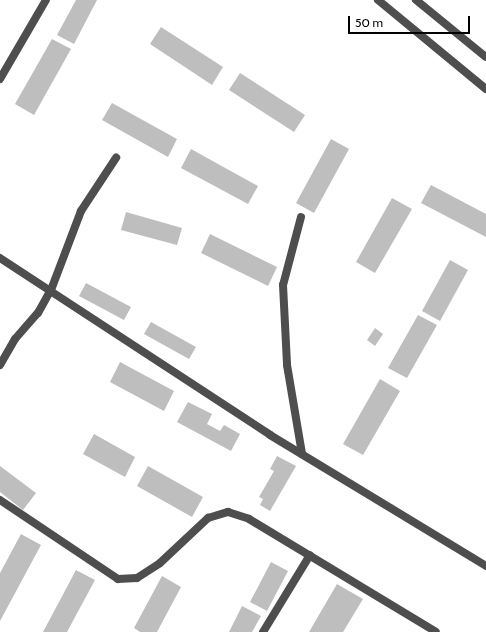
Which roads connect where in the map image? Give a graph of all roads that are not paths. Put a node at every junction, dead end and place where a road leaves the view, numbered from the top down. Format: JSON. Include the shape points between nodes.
{"nodes":[{"id":1,"x":46,"y":0,"type":"edge"},
{"id":2,"x":378,"y":0,"type":"edge"},
{"id":3,"x":416,"y":0,"type":"edge"},
{"id":4,"x":486,"y":57,"type":"edge"},
{"id":5,"x":0,"y":79,"type":"edge"},
{"id":6,"x":486,"y":89,"type":"edge"},
{"id":7,"x":116,"y":158,"type":"dead end"},
{"id":8,"x":301,"y":218,"type":"dead end"},
{"id":9,"x":0,"y":258,"type":"edge"},
{"id":10,"x":51,"y":290,"type":"junction"},
{"id":11,"x":0,"y":365,"type":"edge"},
{"id":12,"x":302,"y":454,"type":"junction"},
{"id":13,"x":0,"y":500,"type":"edge"},
{"id":14,"x":310,"y":555,"type":"junction"},
{"id":15,"x":486,"y":566,"type":"edge"},
{"id":16,"x":263,"y":632,"type":"edge"},
{"id":17,"x":436,"y":632,"type":"edge"}],
"edges":[{"from":1,"to":5,"type":"street"},
{"from":2,"to":6,"type":"street"},
{"from":3,"to":4,"type":"street"},
{"from":7,"to":10,"type":"street","via":[[81,211]]},
{"from":8,"to":12,"type":"street","via":[[283,285],[287,365]]},
{"from":9,"to":10,"type":"street"},
{"from":10,"to":11,"type":"street","via":[[38,313],[15,339]]},
{"from":10,"to":12,"type":"street"},
{"from":12,"to":15,"type":"street"},
{"from":13,"to":14,"type":"street","via":[[118,579],[137,578],[160,563],[208,518],[228,512],[249,519]]},
{"from":14,"to":16,"type":"street"},
{"from":14,"to":17,"type":"street"}]}
